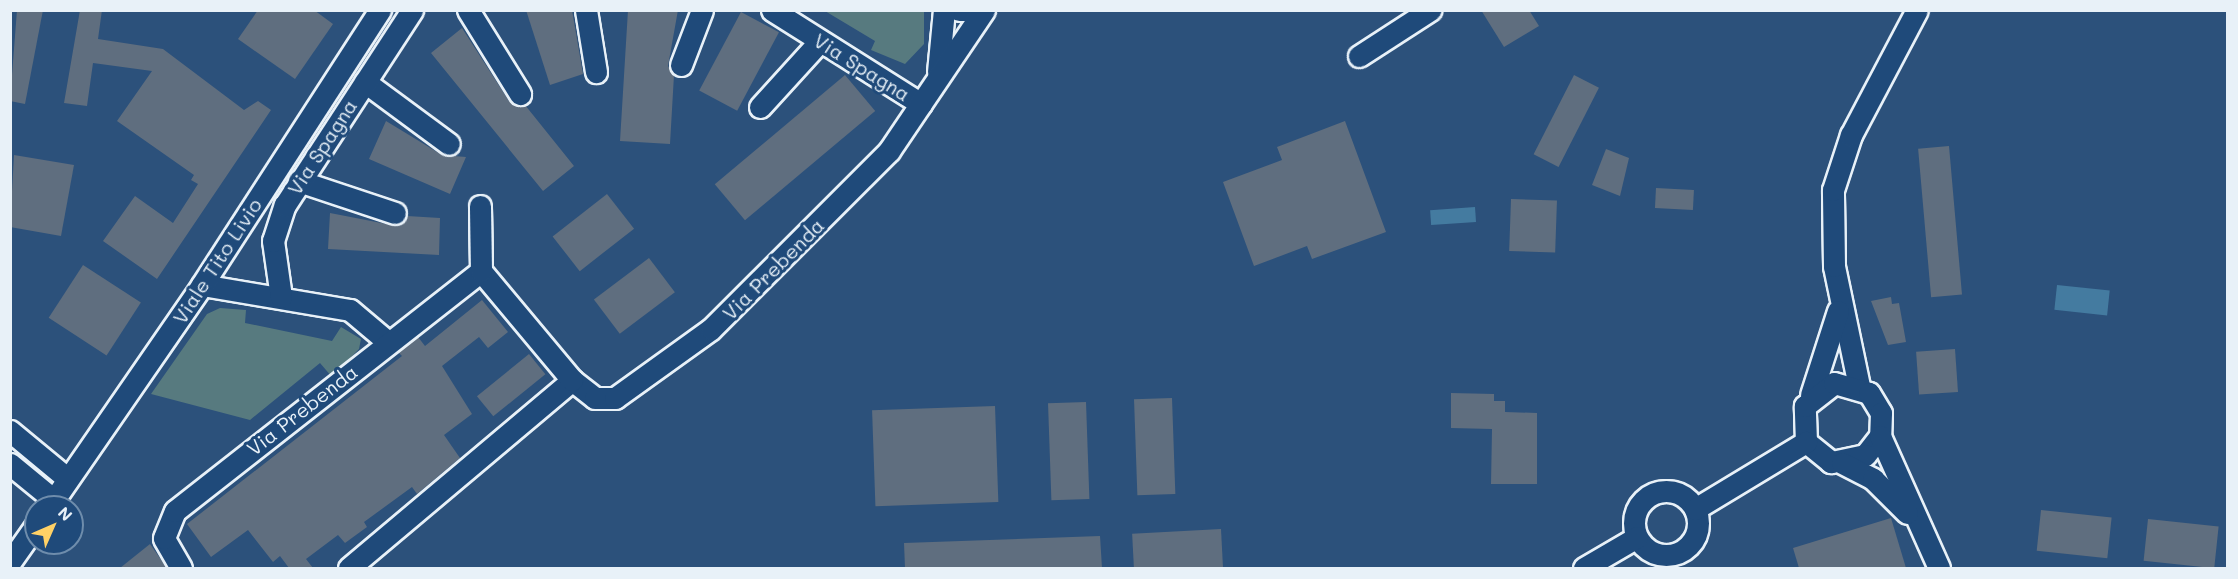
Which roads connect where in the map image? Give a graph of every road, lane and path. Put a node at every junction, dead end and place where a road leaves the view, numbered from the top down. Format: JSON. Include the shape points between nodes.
{"nodes":[{"id":1,"x":380,"y":10,"type":"edge"},
{"id":2,"x":412,"y":10,"type":"edge"},
{"id":3,"x":468,"y":10,"type":"edge"},
{"id":4,"x":586,"y":10,"type":"edge"},
{"id":5,"x":702,"y":10,"type":"edge"},
{"id":6,"x":772,"y":10,"type":"edge"},
{"id":7,"x":944,"y":10,"type":"edge"},
{"id":8,"x":959,"y":10,"type":"edge"},
{"id":9,"x":979,"y":10,"type":"edge"},
{"id":10,"x":984,"y":10,"type":"edge"},
{"id":11,"x":1430,"y":10,"type":"edge"},
{"id":12,"x":1917,"y":10,"type":"edge"},
{"id":13,"x":820,"y":41,"type":"junction"},
{"id":14,"x":1359,"y":56,"type":"dead end"},
{"id":15,"x":681,"y":65,"type":"dead end"},
{"id":16,"x":596,"y":72,"type":"dead end"},
{"id":17,"x":937,"y":76,"type":"junction"},
{"id":18,"x":365,"y":82,"type":"junction"},
{"id":19,"x":520,"y":94,"type":"dead end"},
{"id":20,"x":921,"y":104,"type":"junction"},
{"id":21,"x":760,"y":107,"type":"dead end"},
{"id":22,"x":449,"y":144,"type":"dead end"},
{"id":23,"x":299,"y":181,"type":"junction"},
{"id":24,"x":480,"y":206,"type":"dead end"},
{"id":25,"x":396,"y":213,"type":"dead end"},
{"id":26,"x":481,"y":271,"type":"junction"},
{"id":27,"x":202,"y":285,"type":"junction"},
{"id":28,"x":281,"y":297,"type":"junction"},
{"id":29,"x":1839,"y":305,"type":"junction"},
{"id":30,"x":388,"y":342,"type":"junction"},
{"id":31,"x":572,"y":380,"type":"junction"},
{"id":32,"x":1859,"y":386,"type":"junction"},
{"id":33,"x":1811,"y":395,"type":"junction"},
{"id":34,"x":10,"y":431,"type":"edge"},
{"id":35,"x":1880,"y":436,"type":"junction"},
{"id":36,"x":1806,"y":442,"type":"junction"},
{"id":37,"x":1842,"y":463,"type":"junction"},
{"id":38,"x":10,"y":464,"type":"edge"},
{"id":39,"x":68,"y":479,"type":"junction"},
{"id":40,"x":43,"y":495,"type":"edge"},
{"id":41,"x":57,"y":495,"type":"edge"},
{"id":42,"x":1695,"y":509,"type":"junction"},
{"id":43,"x":1917,"y":524,"type":"junction"},
{"id":44,"x":1637,"y":537,"type":"junction"},
{"id":45,"x":24,"y":542,"type":"edge"},
{"id":46,"x":10,"y":562,"type":"edge"},
{"id":47,"x":181,"y":568,"type":"edge"},
{"id":48,"x":349,"y":568,"type":"edge"},
{"id":49,"x":1584,"y":568,"type":"edge"},
{"id":50,"x":1939,"y":568,"type":"edge"}],
"edges":[{"from":1,"to":27,"type":"street","name":"Viale Tito Livio"},
{"from":2,"to":18,"type":"street","name":"Via Spagna"},
{"from":3,"to":19,"type":"street"},
{"from":4,"to":16,"type":"street"},
{"from":5,"to":15,"type":"street"},
{"from":6,"to":13,"type":"street","name":"Via Spagna"},
{"from":7,"to":17,"type":"street","name":"Via Prebenda"},
{"from":8,"to":9,"type":"street"},
{"from":10,"to":17,"type":"street","name":"Via Prebenda"},
{"from":11,"to":14,"type":"street"},
{"from":12,"to":29,"type":"street","via":[[1836,175],[1831,228]]},
{"from":13,"to":20,"type":"street","name":"Via Spagna"},
{"from":13,"to":21,"type":"street"},
{"from":17,"to":20,"type":"street","name":"Via Prebenda"},
{"from":18,"to":22,"type":"street"},
{"from":18,"to":23,"type":"street","name":"Via Spagna"},
{"from":20,"to":31,"type":"street","name":"Via Prebenda","via":[[867,176],[701,339],[615,398],[595,398]]},
{"from":23,"to":25,"type":"street"},
{"from":23,"to":28,"type":"street","name":"Via Spagna","via":[[273,241]]},
{"from":24,"to":26,"type":"street"},
{"from":26,"to":30,"type":"street","name":"Via Prebenda"},
{"from":26,"to":31,"type":"street","name":"Via Prebenda"},
{"from":27,"to":28,"type":"street"},
{"from":27,"to":39,"type":"street","name":"Viale Tito Livio"},
{"from":28,"to":30,"type":"street","via":[[350,310]]},
{"from":29,"to":32,"type":"street"},
{"from":29,"to":33,"type":"street"},
{"from":30,"to":47,"type":"street","name":"Via Prebenda","via":[[175,512],[164,538]]},
{"from":31,"to":48,"type":"street"},
{"from":32,"to":33,"type":"street","via":[[1834,383]]},
{"from":32,"to":35,"type":"street","via":[[1881,413]]},
{"from":33,"to":36,"type":"street","via":[[1801,418]]},
{"from":34,"to":39,"type":"street"},
{"from":35,"to":37,"type":"street","via":[[1865,455]]},
{"from":35,"to":43,"type":"street"},
{"from":36,"to":37,"type":"street","via":[[1821,457]]},
{"from":36,"to":42,"type":"street"},
{"from":37,"to":43,"type":"street","via":[[1880,485]]},
{"from":38,"to":40,"type":"street"},
{"from":39,"to":41,"type":"street","name":"Viale Tito Livio"},
{"from":42,"to":44,"type":"street","via":[[1681,495],[1652,494],[1637,508]]},
{"from":42,"to":44,"type":"street","via":[[1695,538],[1681,551],[1652,552]]},
{"from":43,"to":50,"type":"street"},
{"from":44,"to":49,"type":"street"},
{"from":45,"to":46,"type":"street"}]}
